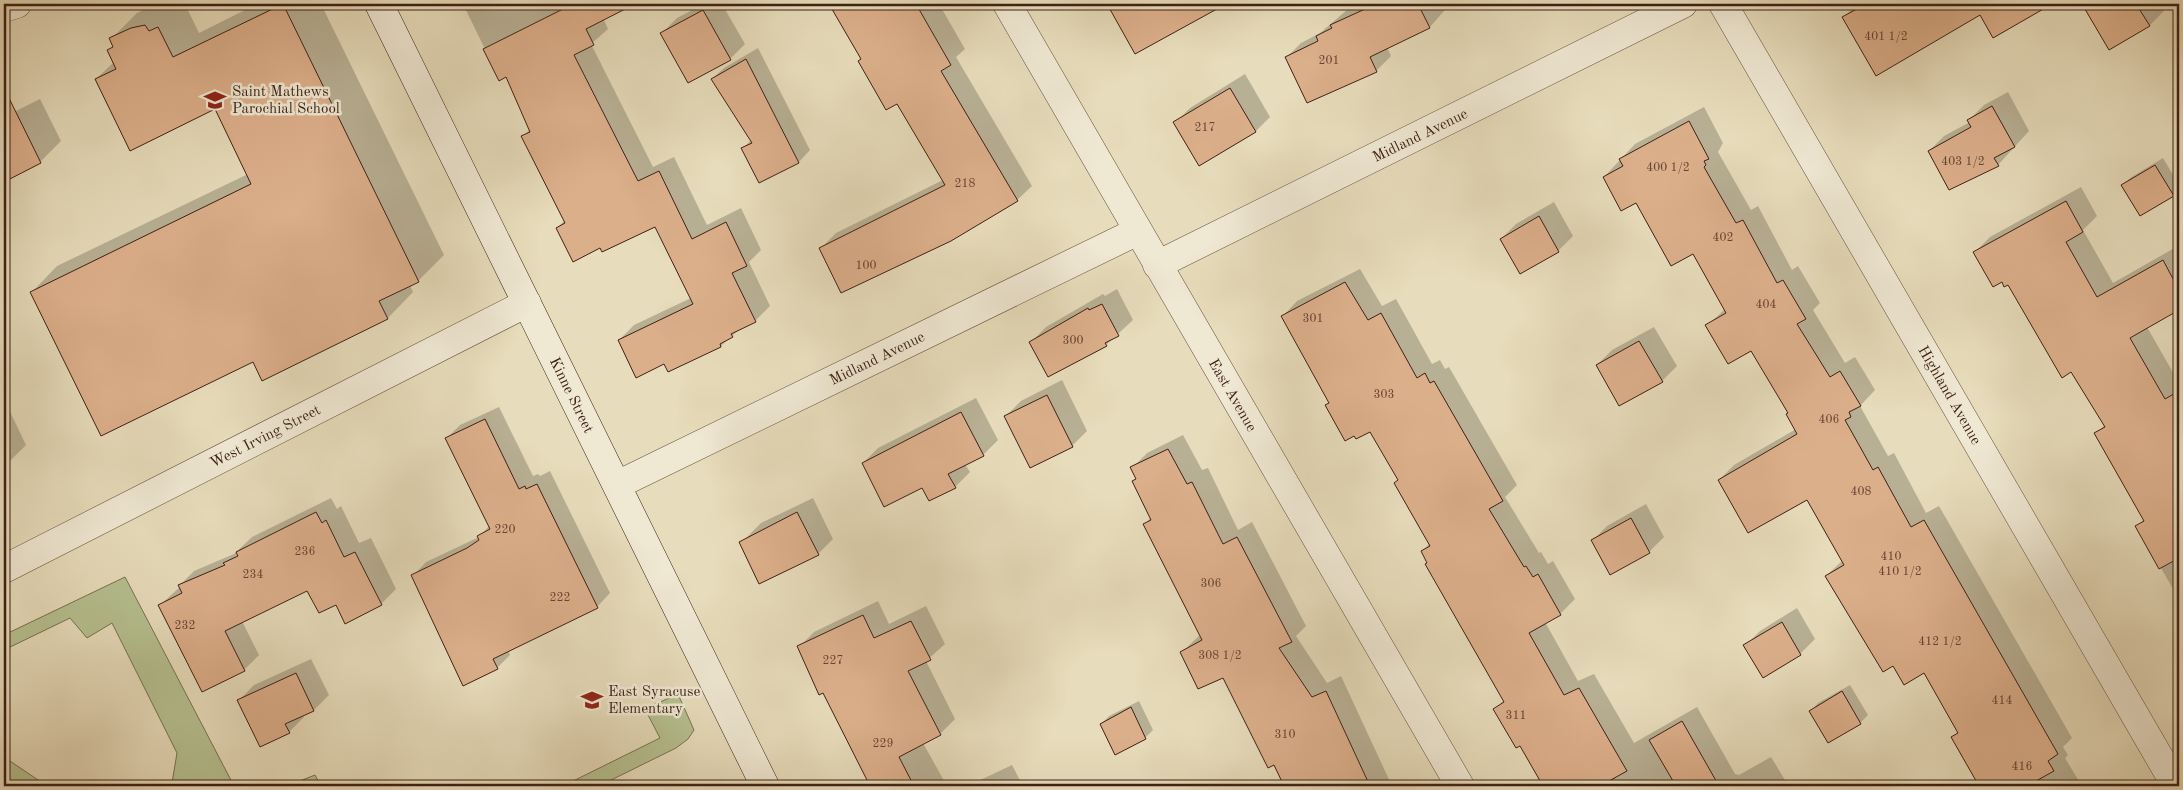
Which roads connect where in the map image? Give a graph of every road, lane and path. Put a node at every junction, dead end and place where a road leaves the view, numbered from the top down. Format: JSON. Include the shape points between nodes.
{"nodes":[{"id":1,"x":17,"y":4,"type":"edge"},
{"id":2,"x":379,"y":4,"type":"edge"},
{"id":3,"x":1007,"y":4,"type":"edge"},
{"id":4,"x":1683,"y":4,"type":"edge"},
{"id":5,"x":1723,"y":4,"type":"edge"},
{"id":6,"x":4,"y":8,"type":"edge"},
{"id":7,"x":1138,"y":231,"type":"junction"},
{"id":8,"x":1157,"y":266,"type":"junction"},
{"id":9,"x":527,"y":303,"type":"junction"},
{"id":10,"x":617,"y":484,"type":"junction"},
{"id":11,"x":4,"y":569,"type":"edge"},
{"id":12,"x":765,"y":786,"type":"edge"},
{"id":13,"x":1460,"y":786,"type":"edge"},
{"id":14,"x":2176,"y":786,"type":"edge"}],
"edges":[{"from":1,"to":6,"type":"street"},
{"from":2,"to":9,"type":"street","name":"Kinne Street"},
{"from":3,"to":7,"type":"street","name":"East Avenue"},
{"from":4,"to":8,"type":"street","name":"Midland Avenue"},
{"from":5,"to":14,"type":"street","name":"Highland Avenue"},
{"from":7,"to":8,"type":"street","name":"East Avenue"},
{"from":7,"to":10,"type":"street","name":"Midland Avenue"},
{"from":8,"to":13,"type":"street","name":"East Avenue"},
{"from":9,"to":10,"type":"street","name":"Kinne Street"},
{"from":9,"to":11,"type":"street","name":"West Irving Street"},
{"from":10,"to":12,"type":"street","name":"Kinne Street"}]}
